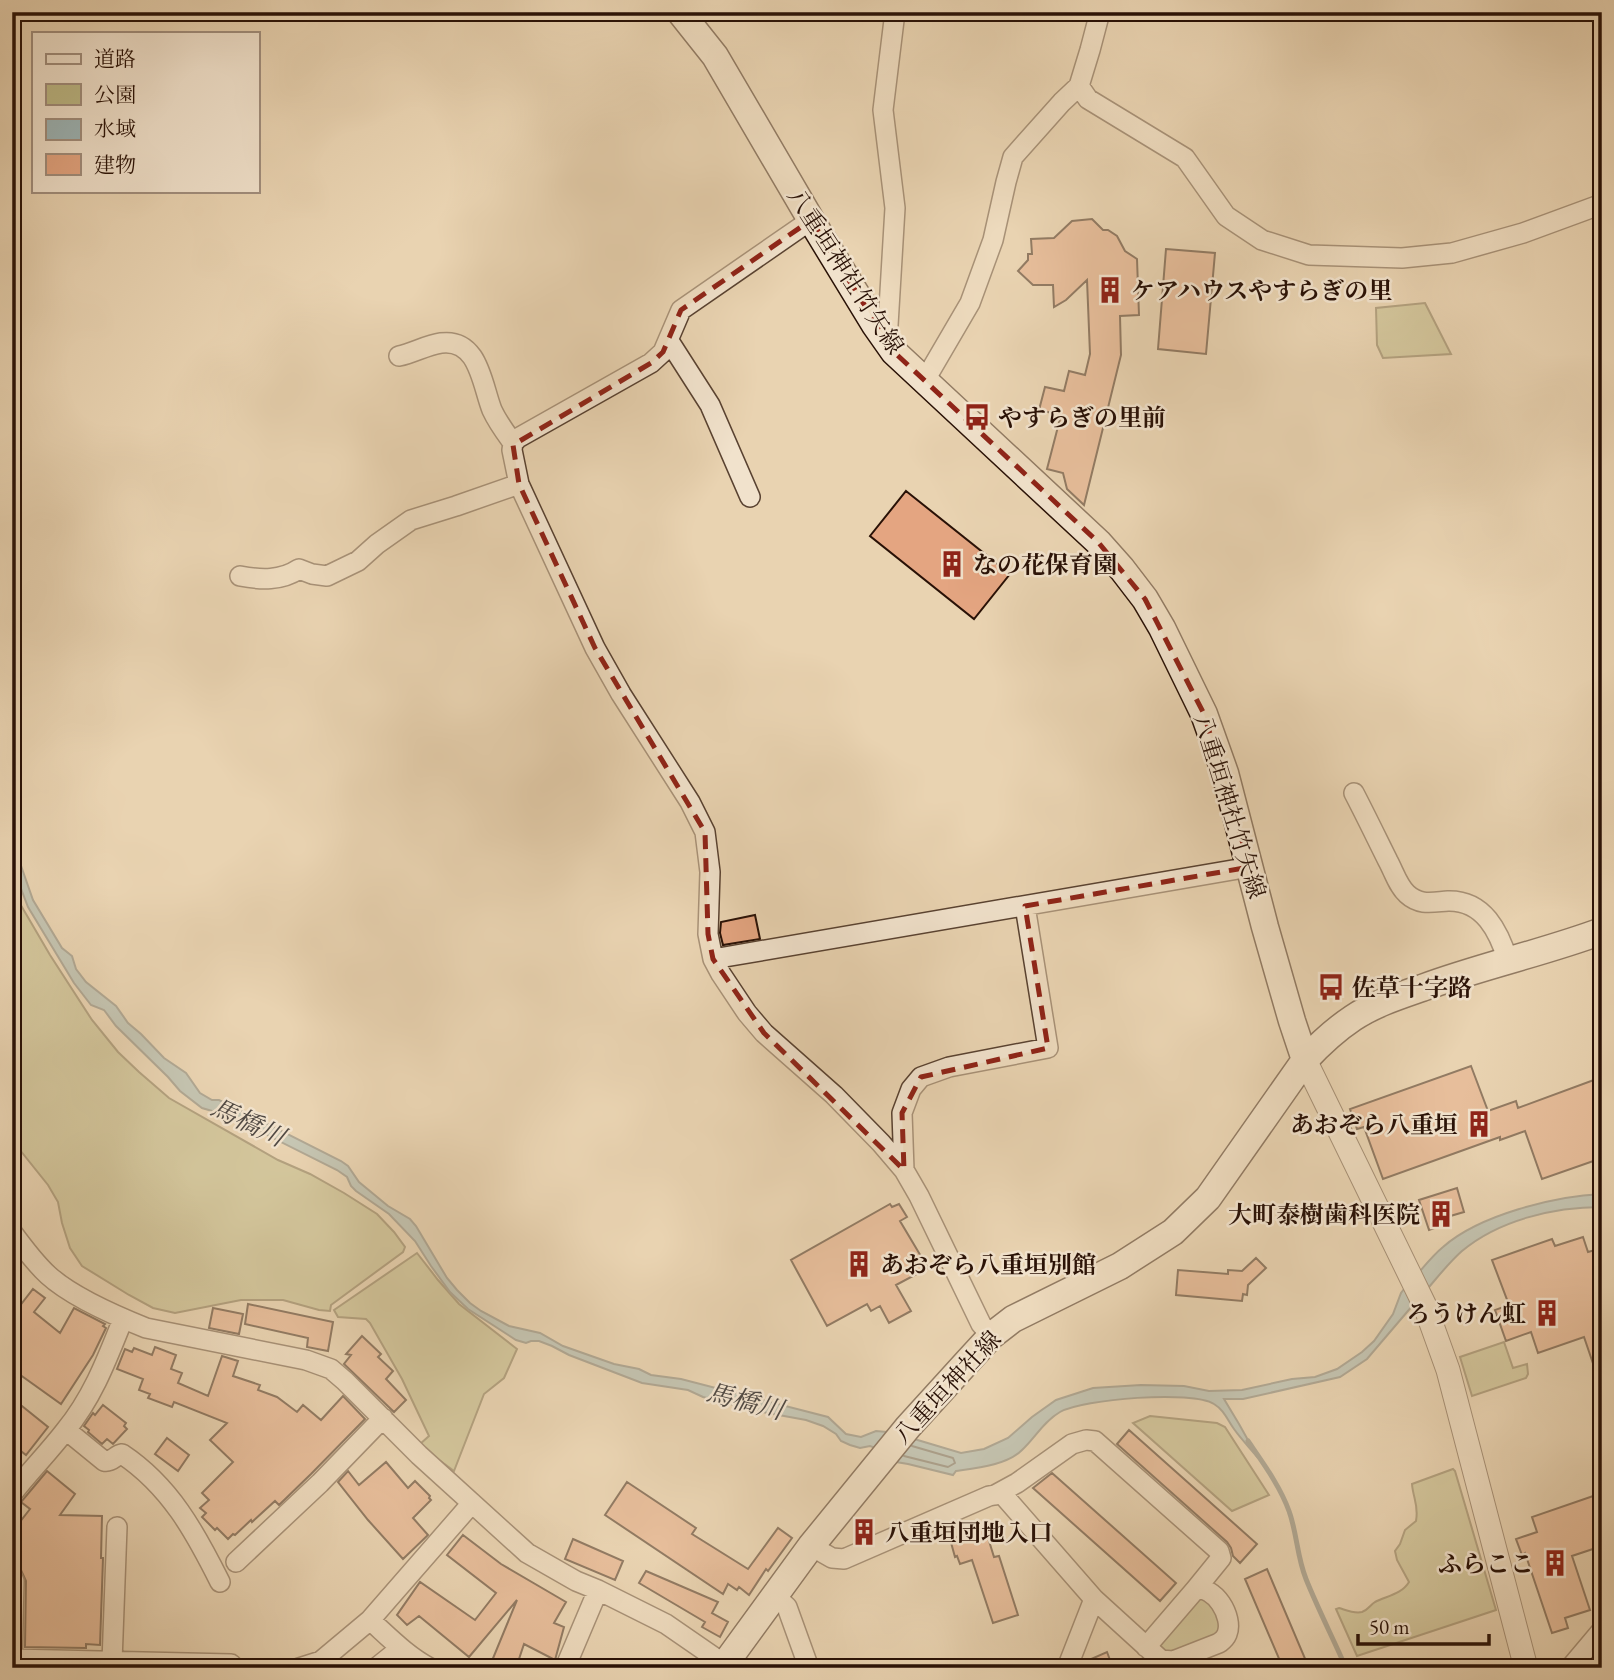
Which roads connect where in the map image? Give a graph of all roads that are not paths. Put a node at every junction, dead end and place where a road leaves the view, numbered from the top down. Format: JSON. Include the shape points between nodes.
{"nodes":[{"id":1,"x":680,"y":12,"type":"edge"},
{"id":2,"x":895,"y":12,"type":"edge"},
{"id":3,"x":1100,"y":12,"type":"edge"},
{"id":4,"x":1079,"y":86,"type":"junction"},
{"id":5,"x":1602,"y":204,"type":"edge"},
{"id":6,"x":811,"y":220,"type":"junction"},
{"id":7,"x":669,"y":341,"type":"junction"},
{"id":8,"x":887,"y":342,"type":"junction"},
{"id":9,"x":399,"y":356,"type":"dead end"},
{"id":10,"x":925,"y":380,"type":"junction"},
{"id":11,"x":513,"y":443,"type":"junction"},
{"id":12,"x":519,"y":484,"type":"junction"},
{"id":13,"x":750,"y":497,"type":"dead end"},
{"id":14,"x":240,"y":576,"type":"dead end"},
{"id":15,"x":1354,"y":793,"type":"dead end"},
{"id":16,"x":1250,"y":867,"type":"junction"},
{"id":17,"x":1025,"y":906,"type":"junction"},
{"id":18,"x":1602,"y":931,"type":"edge"},
{"id":19,"x":713,"y":959,"type":"junction"},
{"id":20,"x":1508,"y":961,"type":"junction"},
{"id":21,"x":1305,"y":1060,"type":"junction"},
{"id":22,"x":904,"y":1170,"type":"junction"},
{"id":23,"x":12,"y":1232,"type":"edge"},
{"id":24,"x":123,"y":1319,"type":"junction"},
{"id":25,"x":991,"y":1336,"type":"junction"},
{"id":26,"x":383,"y":1418,"type":"junction"},
{"id":27,"x":66,"y":1430,"type":"junction"},
{"id":28,"x":12,"y":1494,"type":"edge"},
{"id":29,"x":995,"y":1494,"type":"junction"},
{"id":30,"x":472,"y":1503,"type":"junction"},
{"id":31,"x":117,"y":1527,"type":"dead end"},
{"id":32,"x":811,"y":1546,"type":"junction"},
{"id":33,"x":236,"y":1562,"type":"dead end"},
{"id":34,"x":12,"y":1577,"type":"edge"},
{"id":35,"x":220,"y":1582,"type":"dead end"},
{"id":36,"x":598,"y":1590,"type":"junction"},
{"id":37,"x":1195,"y":1590,"type":"junction"},
{"id":38,"x":774,"y":1595,"type":"junction"},
{"id":39,"x":1094,"y":1599,"type":"junction"},
{"id":40,"x":370,"y":1620,"type":"junction"},
{"id":41,"x":1602,"y":1630,"type":"edge"},
{"id":42,"x":1146,"y":1647,"type":"junction"},
{"id":43,"x":401,"y":1648,"type":"junction"},
{"id":44,"x":12,"y":1659,"type":"edge"},
{"id":45,"x":121,"y":1664,"type":"edge"},
{"id":46,"x":12,"y":1665,"type":"edge"},
{"id":47,"x":723,"y":1666,"type":"edge"},
{"id":48,"x":235,"y":1668,"type":"edge"},
{"id":49,"x":299,"y":1668,"type":"edge"},
{"id":50,"x":376,"y":1668,"type":"edge"},
{"id":51,"x":430,"y":1668,"type":"edge"},
{"id":52,"x":565,"y":1668,"type":"edge"},
{"id":53,"x":810,"y":1668,"type":"edge"},
{"id":54,"x":1067,"y":1668,"type":"edge"},
{"id":55,"x":1525,"y":1668,"type":"edge"},
{"id":56,"x":1570,"y":1668,"type":"edge"}],
"edges":[{"from":1,"to":6,"type":"main road","name":"八重垣神社竹矢線","via":[[715,56]]},
{"from":2,"to":8,"type":"street","via":[[883,110],[895,208]]},
{"from":3,"to":4,"type":"street"},
{"from":4,"to":5,"type":"street","via":[[1087,99],[1185,158],[1226,216],[1262,240],[1309,255],[1402,258],[1452,253]]},
{"from":4,"to":10,"type":"street","via":[[1013,157],[993,240],[970,303]]},
{"from":6,"to":7,"type":"street","via":[[681,310]]},
{"from":6,"to":8,"type":"main road","name":"八重垣神社竹矢線"},
{"from":7,"to":11,"type":"street","via":[[651,363]]},
{"from":7,"to":13,"type":"street","via":[[710,405]]},
{"from":8,"to":10,"type":"main road","name":"八重垣神社竹矢線"},
{"from":9,"to":11,"type":"street","via":[[441,343],[464,347],[474,359],[500,427]]},
{"from":10,"to":16,"type":"main road","name":"八重垣神社竹矢線","via":[[1098,542],[1145,599],[1204,714]]},
{"from":11,"to":12,"type":"street"},
{"from":12,"to":14,"type":"street","via":[[411,520],[358,561],[327,576],[299,569],[261,580]]},
{"from":12,"to":19,"type":"street","via":[[595,648],[705,832]]},
{"from":15,"to":20,"type":"street","via":[[1406,894],[1427,904],[1456,901],[1475,908],[1501,937]]},
{"from":16,"to":17,"type":"street"},
{"from":16,"to":21,"type":"main road","name":"八重垣神社竹矢線"},
{"from":17,"to":19,"type":"street"},
{"from":17,"to":22,"type":"street","via":[[1048,1048],[948,1067],[921,1077],[902,1113]]},
{"from":18,"to":20,"type":"main road","name":"八重垣神社線"},
{"from":19,"to":22,"type":"street","via":[[755,1023],[834,1095]]},
{"from":20,"to":21,"type":"main road","name":"八重垣神社線","via":[[1392,999],[1354,1017]]},
{"from":21,"to":25,"type":"main road","name":"八重垣神社線","via":[[1208,1198],[1173,1232],[1120,1266],[1013,1319]]},
{"from":21,"to":55,"type":"street","via":[[1425,1306],[1448,1370]]},
{"from":22,"to":25,"type":"street"},
{"from":23,"to":24,"type":"street","via":[[49,1276]]},
{"from":24,"to":26,"type":"street","via":[[146,1328],[317,1363],[331,1369]]},
{"from":24,"to":27,"type":"street","via":[[96,1385]]},
{"from":25,"to":32,"type":"main road","name":"八重垣神社線","via":[[905,1430]]},
{"from":26,"to":30,"type":"street"},
{"from":26,"to":33,"type":"street"},
{"from":27,"to":28,"type":"street"},
{"from":27,"to":35,"type":"street","via":[[104,1461],[122,1454],[154,1479],[194,1531]]},
{"from":29,"to":32,"type":"street","via":[[844,1559]]},
{"from":29,"to":37,"type":"street","via":[[1072,1444],[1095,1441],[1219,1550],[1222,1558]]},
{"from":29,"to":39,"type":"street","via":[[1009,1500]]},
{"from":30,"to":36,"type":"street","via":[[527,1553]]},
{"from":30,"to":40,"type":"street"},
{"from":31,"to":45,"type":"street"},
{"from":32,"to":38,"type":"main road","name":"八重垣神社線"},
{"from":34,"to":44,"type":"street"},
{"from":36,"to":47,"type":"street","via":[[666,1624]]},
{"from":36,"to":52,"type":"street"},
{"from":37,"to":42,"type":"street"},
{"from":37,"to":42,"type":"street","via":[[1205,1589],[1220,1602],[1228,1624],[1223,1640],[1170,1662]]},
{"from":38,"to":47,"type":"main road","name":"八重垣神社線"},
{"from":38,"to":53,"type":"street","via":[[787,1607]]},
{"from":39,"to":42,"type":"street"},
{"from":39,"to":54,"type":"street"},
{"from":40,"to":43,"type":"street"},
{"from":40,"to":49,"type":"street","via":[[321,1661]]},
{"from":41,"to":56,"type":"street"},
{"from":43,"to":50,"type":"street"},
{"from":43,"to":51,"type":"street"},
{"from":44,"to":45,"type":"street"},
{"from":44,"to":46,"type":"street"},
{"from":45,"to":48,"type":"street","via":[[231,1664]]}]}
